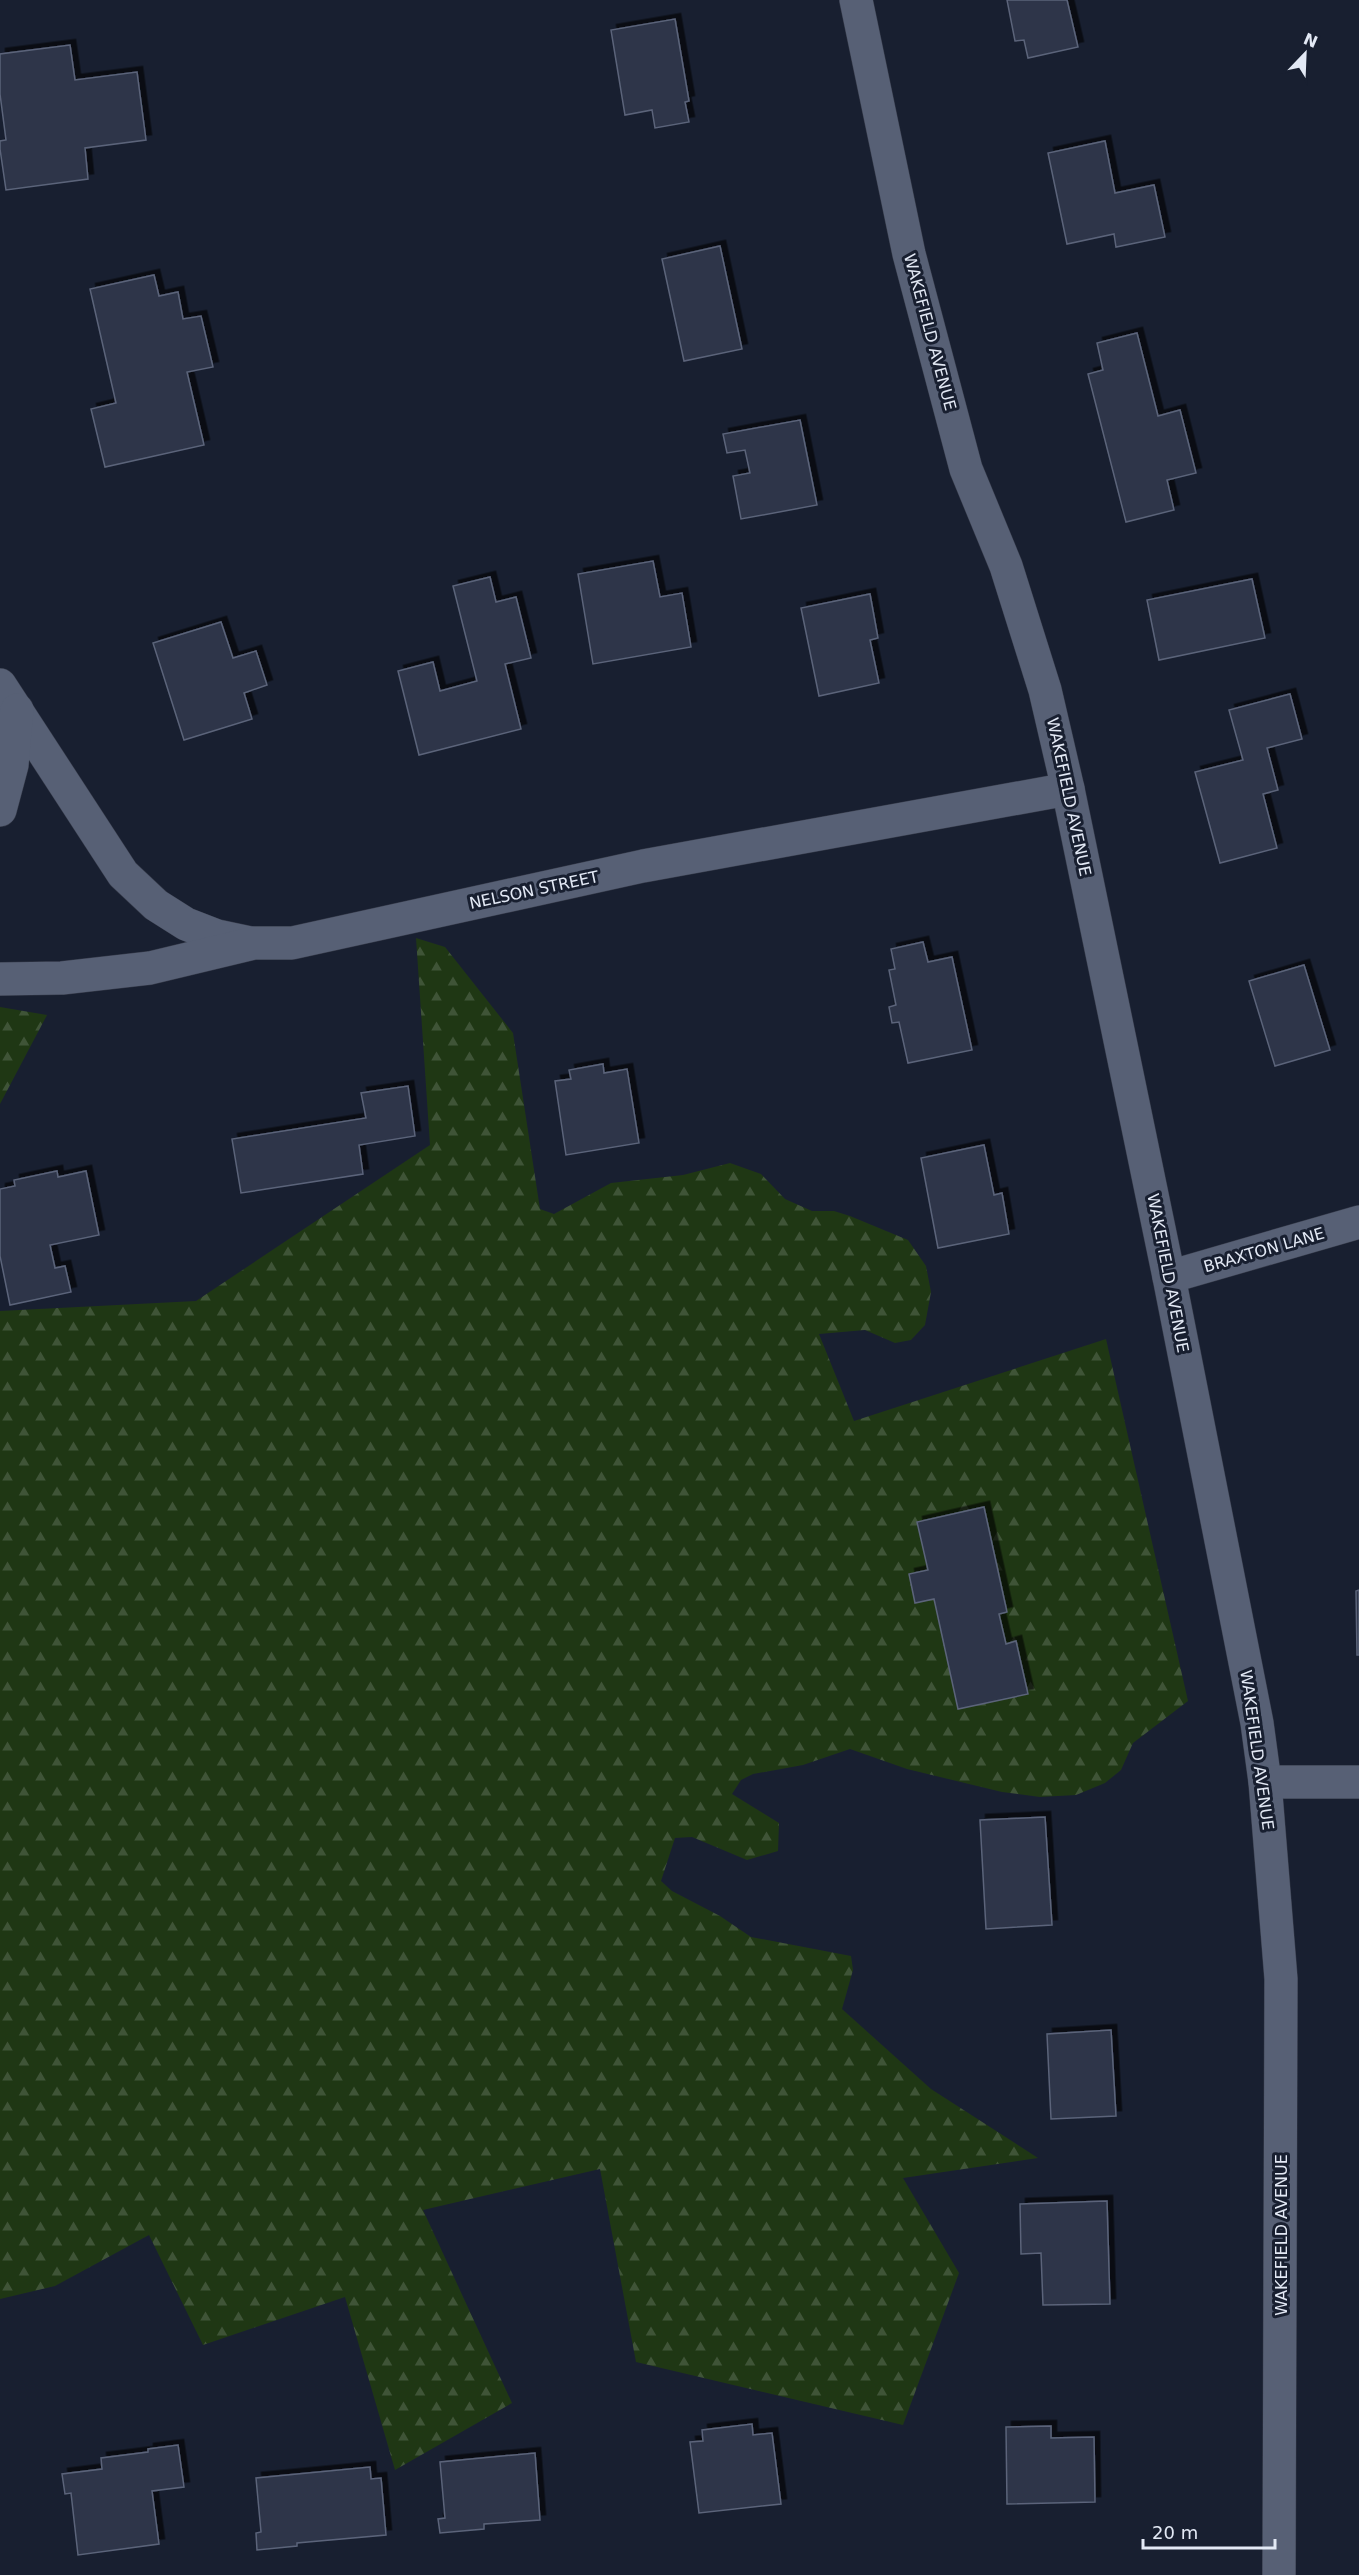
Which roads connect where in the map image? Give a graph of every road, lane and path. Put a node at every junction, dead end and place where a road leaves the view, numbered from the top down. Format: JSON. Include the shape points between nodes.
{"nodes":[{"id":1,"x":856,"y":0,"type":"edge"},
{"id":2,"x":8,"y":698,"type":"edge"},
{"id":3,"x":1068,"y":789,"type":"junction"},
{"id":4,"x":0,"y":810,"type":"edge"},
{"id":5,"x":254,"y":943,"type":"junction"},
{"id":6,"x":0,"y":979,"type":"edge"},
{"id":7,"x":1359,"y":1222,"type":"edge"},
{"id":8,"x":1169,"y":1277,"type":"junction"},
{"id":9,"x":1265,"y":1782,"type":"junction"},
{"id":10,"x":1359,"y":1782,"type":"edge"},
{"id":11,"x":1280,"y":2575,"type":"edge"}],
"edges":[{"from":1,"to":3,"type":"street","name":"WAKEFIELD AVENUE","via":[[909,254],[966,469],[1009,577],[1045,690]]},
{"from":2,"to":4,"type":"street","via":[[12,765]]},
{"from":2,"to":5,"type":"street","via":[[123,874],[156,905],[186,924],[217,936]]},
{"from":3,"to":5,"type":"street","name":"NELSON STREET","via":[[643,866],[292,943]]},
{"from":3,"to":8,"type":"street","name":"WAKEFIELD AVENUE"},
{"from":5,"to":6,"type":"street","name":"NELSON STREET","via":[[150,968],[62,978]]},
{"from":7,"to":8,"type":"street","name":"BRAXTON LANE"},
{"from":8,"to":9,"type":"street","name":"WAKEFIELD AVENUE","via":[[1257,1723]]},
{"from":9,"to":10,"type":"street"},
{"from":9,"to":11,"type":"street","name":"WAKEFIELD AVENUE","via":[[1281,1979]]}]}
